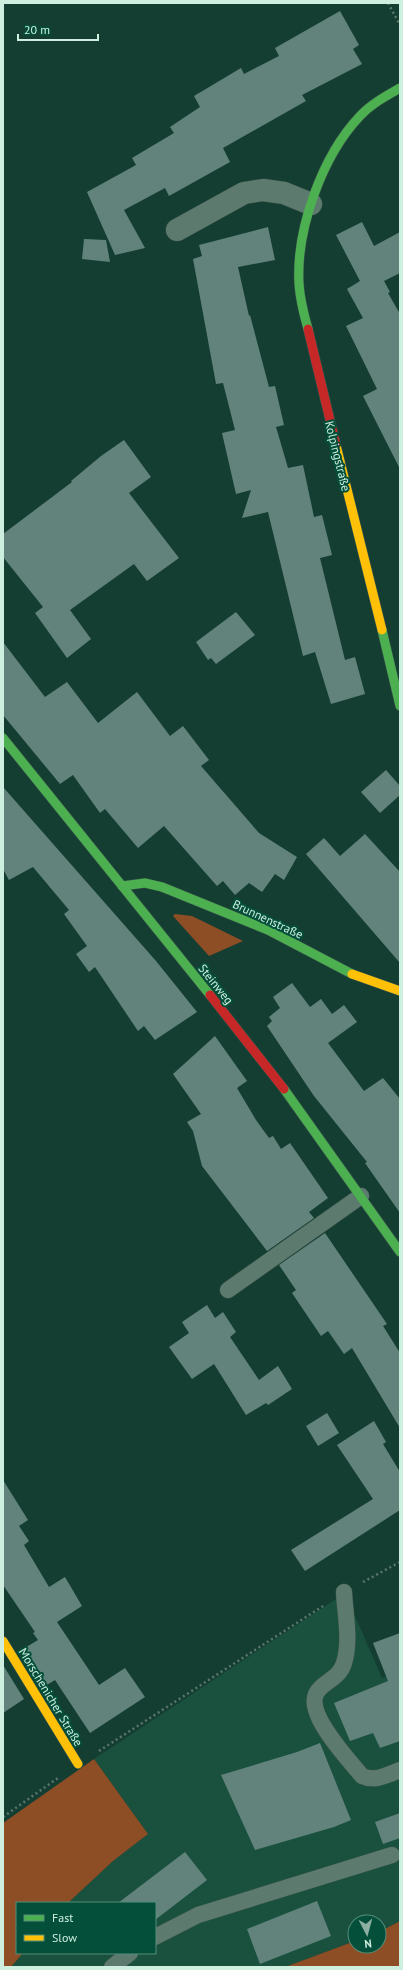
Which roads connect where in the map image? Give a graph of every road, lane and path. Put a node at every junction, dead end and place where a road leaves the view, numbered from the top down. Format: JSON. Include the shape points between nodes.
{"nodes":[{"id":1,"x":388,"y":3,"type":"edge"},
{"id":2,"x":400,"y":25,"type":"edge"},
{"id":3,"x":400,"y":88,"type":"edge"},
{"id":4,"x":311,"y":204,"type":"junction"},
{"id":5,"x":177,"y":230,"type":"dead end"},
{"id":6,"x":400,"y":706,"type":"edge"},
{"id":7,"x":3,"y":738,"type":"edge"},
{"id":8,"x":122,"y":886,"type":"junction"},
{"id":9,"x":400,"y":991,"type":"edge"},
{"id":10,"x":361,"y":1196,"type":"junction"},
{"id":11,"x":400,"y":1252,"type":"edge"},
{"id":12,"x":228,"y":1290,"type":"dead end"},
{"id":13,"x":400,"y":1562,"type":"edge"},
{"id":14,"x":344,"y":1592,"type":"junction"},
{"id":15,"x":3,"y":1641,"type":"edge"},
{"id":16,"x":78,"y":1764,"type":"junction"},
{"id":17,"x":400,"y":1770,"type":"edge"},
{"id":18,"x":3,"y":1817,"type":"edge"},
{"id":19,"x":392,"y":1854,"type":"dead end"},
{"id":20,"x":156,"y":1936,"type":"edge"},
{"id":21,"x":129,"y":1954,"type":"edge"},
{"id":22,"x":112,"y":1967,"type":"edge"}],
"edges":[{"from":1,"to":2,"type":"path"},
{"from":3,"to":4,"type":"street","name":"Kolpingstraße","via":[[360,116],[343,138],[327,164]]},
{"from":4,"to":5,"type":"street","via":[[284,193],[263,190],[244,192]]},
{"from":4,"to":6,"type":"street","name":"Kolpingstraße","via":[[302,246],[299,282],[304,314]]},
{"from":7,"to":8,"type":"street","name":"Steinweg"},
{"from":8,"to":9,"type":"street","name":"Brunnenstraße","via":[[145,883],[162,887],[268,930],[358,977]]},
{"from":8,"to":10,"type":"street","name":"Steinweg","via":[[265,1063]]},
{"from":10,"to":11,"type":"street","name":"Steinweg"},
{"from":10,"to":12,"type":"lane"},
{"from":13,"to":14,"type":"path"},
{"from":14,"to":16,"type":"path"},
{"from":14,"to":17,"type":"lane","via":[[344,1662],[338,1675],[316,1693],[314,1702],[327,1733],[362,1776],[369,1779],[380,1778]]},
{"from":15,"to":16,"type":"street","name":"Morschenicher Straße"},
{"from":16,"to":18,"type":"path"},
{"from":19,"to":20,"type":"lane","via":[[198,1915]]},
{"from":21,"to":22,"type":"lane"}]}
